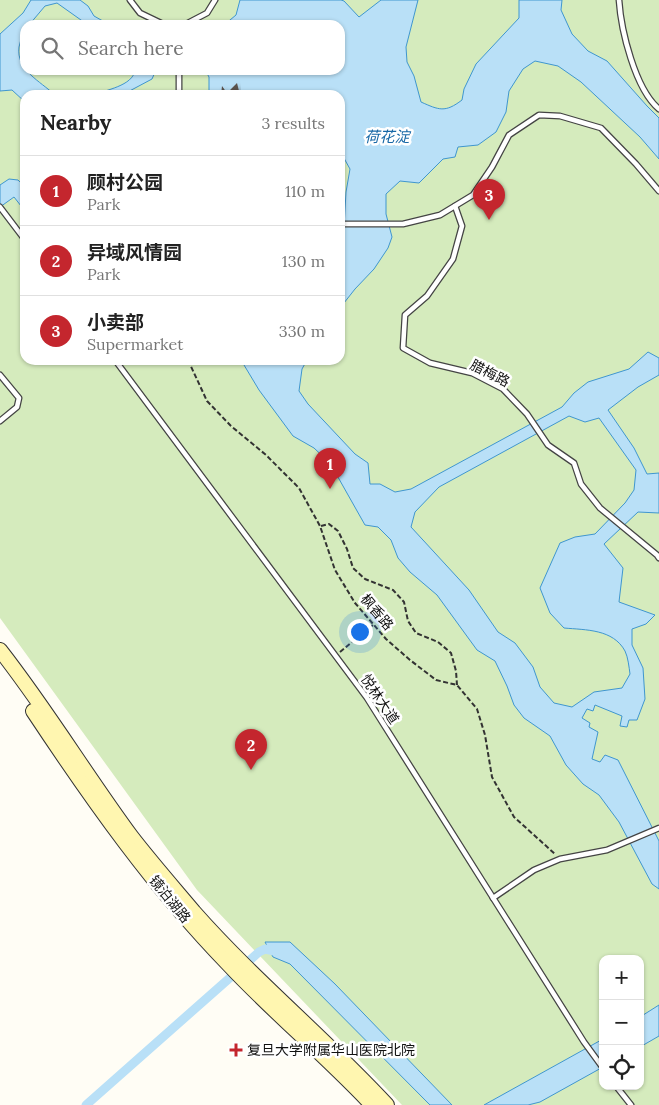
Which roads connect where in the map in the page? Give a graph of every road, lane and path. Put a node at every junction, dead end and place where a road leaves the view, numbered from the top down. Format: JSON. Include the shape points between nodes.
{"nodes":[{"id":1,"x":130,"y":0,"type":"edge"},
{"id":2,"x":215,"y":0,"type":"edge"},
{"id":3,"x":619,"y":0,"type":"edge"},
{"id":4,"x":156,"y":20,"type":"edge"},
{"id":5,"x":194,"y":20,"type":"edge"},
{"id":6,"x":179,"y":75,"type":"edge"},
{"id":7,"x":179,"y":90,"type":"edge"},
{"id":8,"x":659,"y":109,"type":"edge"},
{"id":9,"x":659,"y":192,"type":"edge"},
{"id":10,"x":455,"y":206,"type":"junction"},
{"id":11,"x":0,"y":207,"type":"edge"},
{"id":12,"x":345,"y":224,"type":"edge"},
{"id":13,"x":20,"y":233,"type":"edge"},
{"id":14,"x":118,"y":365,"type":"edge"},
{"id":15,"x":190,"y":365,"type":"edge"},
{"id":16,"x":0,"y":374,"type":"edge"},
{"id":17,"x":0,"y":421,"type":"edge"},
{"id":18,"x":320,"y":526,"type":"junction"},
{"id":19,"x":658,"y":556,"type":"edge"},
{"id":20,"x":373,"y":624,"type":"junction"},
{"id":21,"x":0,"y":650,"type":"edge"},
{"id":22,"x":335,"y":656,"type":"junction"},
{"id":23,"x":0,"y":665,"type":"edge"},
{"id":24,"x":457,"y":686,"type":"junction"},
{"id":25,"x":658,"y":829,"type":"edge"},
{"id":26,"x":560,"y":860,"type":"junction"},
{"id":27,"x":493,"y":898,"type":"junction"},
{"id":28,"x":233,"y":962,"type":"junction"},
{"id":29,"x":256,"y":985,"type":"junction"},
{"id":30,"x":599,"y":1063,"type":"edge"},
{"id":31,"x":619,"y":1090,"type":"edge"},
{"id":32,"x":372,"y":1105,"type":"edge"},
{"id":33,"x":387,"y":1105,"type":"edge"},
{"id":34,"x":631,"y":1105,"type":"edge"}],
"edges":[{"from":1,"to":4,"type":"lane","via":[[140,13]]},
{"from":2,"to":5,"type":"lane","via":[[207,13]]},
{"from":3,"to":8,"type":"lane","via":[[631,59],[642,85]]},
{"from":6,"to":7,"type":"lane"},
{"from":9,"to":10,"type":"lane","via":[[601,128],[560,116],[539,115],[509,135],[473,195]]},
{"from":10,"to":12,"type":"lane","via":[[440,215],[403,224]]},
{"from":10,"to":19,"type":"lane","name":"腊梅路","via":[[462,226],[453,259],[427,296],[405,315],[403,348],[430,363],[472,373],[503,389],[527,414],[548,445],[574,463],[581,484],[600,508]]},
{"from":11,"to":13,"type":"lane"},
{"from":14,"to":22,"type":"lane","name":"悦林大道"},
{"from":15,"to":18,"type":"path","name":"枫香路","via":[[206,402],[299,488]]},
{"from":16,"to":17,"type":"lane","via":[[19,398],[16,407]]},
{"from":18,"to":20,"type":"path","name":"枫香路","via":[[335,570],[354,603]]},
{"from":18,"to":24,"type":"path","via":[[329,524],[338,532],[353,568],[365,580],[393,590],[404,602],[408,620],[416,633],[438,642],[451,653]]},
{"from":20,"to":22,"type":"path"},
{"from":20,"to":24,"type":"path","name":"枫香路","via":[[386,639],[436,680]]},
{"from":21,"to":28,"type":"street","name":"镜泊湖路","via":[[132,837]]},
{"from":22,"to":27,"type":"lane","name":"悦林大道","via":[[367,698]]},
{"from":23,"to":28,"type":"street","name":"镜泊湖路","via":[[126,844],[187,920]]},
{"from":24,"to":26,"type":"path","via":[[477,709],[492,777],[514,817]]},
{"from":25,"to":26,"type":"lane","via":[[607,850]]},
{"from":26,"to":27,"type":"lane","via":[[534,870]]},
{"from":27,"to":30,"type":"lane","name":"悦林大道"},
{"from":28,"to":29,"type":"street"},
{"from":29,"to":32,"type":"street"},
{"from":29,"to":33,"type":"street","via":[[357,1072]]},
{"from":31,"to":34,"type":"lane"}]}
